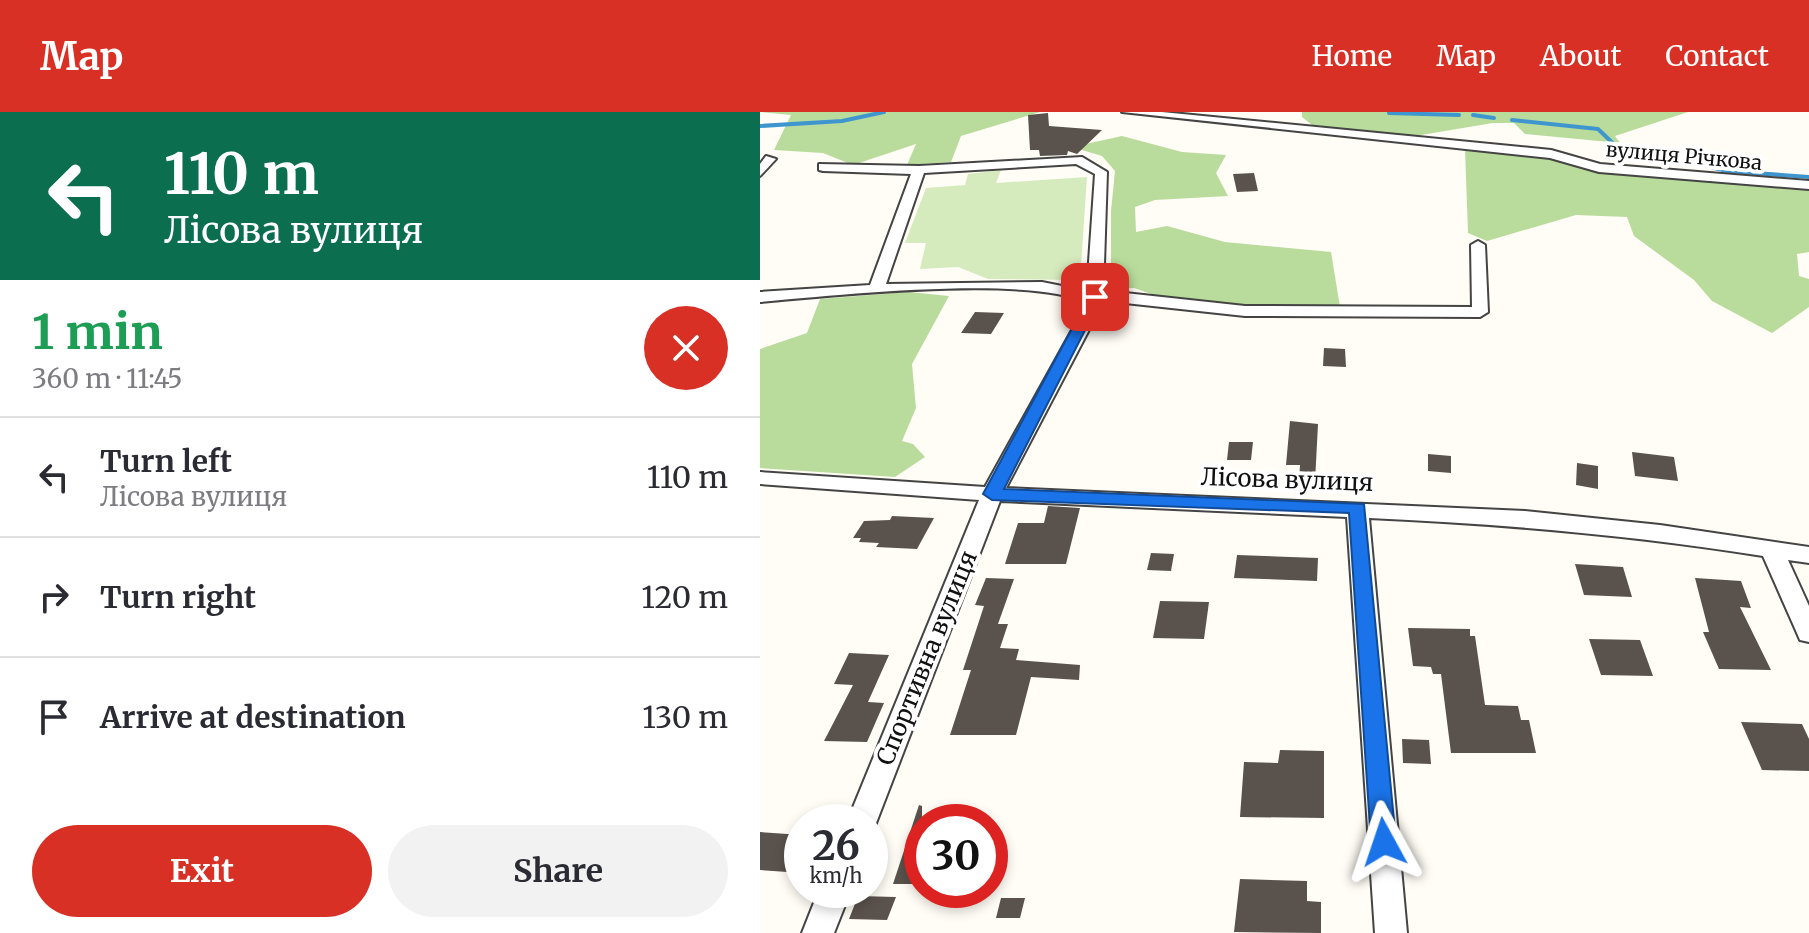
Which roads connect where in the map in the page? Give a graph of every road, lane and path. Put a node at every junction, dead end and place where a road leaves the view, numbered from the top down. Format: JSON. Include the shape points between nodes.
{"nodes":[{"id":1,"x":1128,"y":112,"type":"edge"},
{"id":2,"x":770,"y":159,"type":"dead end"},
{"id":3,"x":823,"y":167,"type":"dead end"},
{"id":4,"x":919,"y":170,"type":"junction"},
{"id":5,"x":760,"y":172,"type":"edge"},
{"id":6,"x":1809,"y":185,"type":"edge"},
{"id":7,"x":1478,"y":245,"type":"dead end"},
{"id":8,"x":877,"y":288,"type":"junction"},
{"id":9,"x":760,"y":297,"type":"edge"},
{"id":10,"x":1096,"y":299,"type":"junction"},
{"id":11,"x":760,"y":478,"type":"edge"},
{"id":12,"x":992,"y":494,"type":"junction"},
{"id":13,"x":1357,"y":508,"type":"junction"},
{"id":14,"x":1772,"y":549,"type":"junction"},
{"id":15,"x":1809,"y":555,"type":"edge"},
{"id":16,"x":1809,"y":633,"type":"edge"},
{"id":17,"x":869,"y":804,"type":"edge"},
{"id":18,"x":828,"y":908,"type":"edge"},
{"id":19,"x":818,"y":933,"type":"edge"},
{"id":20,"x":1391,"y":933,"type":"edge"}],
"edges":[{"from":1,"to":6,"type":"street","name":"вулиця Річкова","via":[[1551,154],[1599,168]]},
{"from":2,"to":5,"type":"street"},
{"from":3,"to":4,"type":"street"},
{"from":4,"to":8,"type":"street"},
{"from":4,"to":10,"type":"street","via":[[1078,160],[1101,172]]},
{"from":7,"to":10,"type":"street","via":[[1480,312],[1245,311]]},
{"from":8,"to":9,"type":"street"},
{"from":8,"to":10,"type":"street","via":[[1025,286],[1079,290]]},
{"from":10,"to":12,"type":"street","name":"Спортивна вулиця"},
{"from":11,"to":12,"type":"street","name":"Лісова вулиця"},
{"from":12,"to":13,"type":"street","name":"Лісова вулиця"},
{"from":12,"to":17,"type":"street","name":"Спортивна вулиця"},
{"from":13,"to":14,"type":"street","name":"Лісова вулиця","via":[[1540,520]]},
{"from":13,"to":20,"type":"street"},
{"from":14,"to":15,"type":"street","name":"Лісова вулиця"},
{"from":14,"to":16,"type":"street"},
{"from":18,"to":19,"type":"street"}]}
